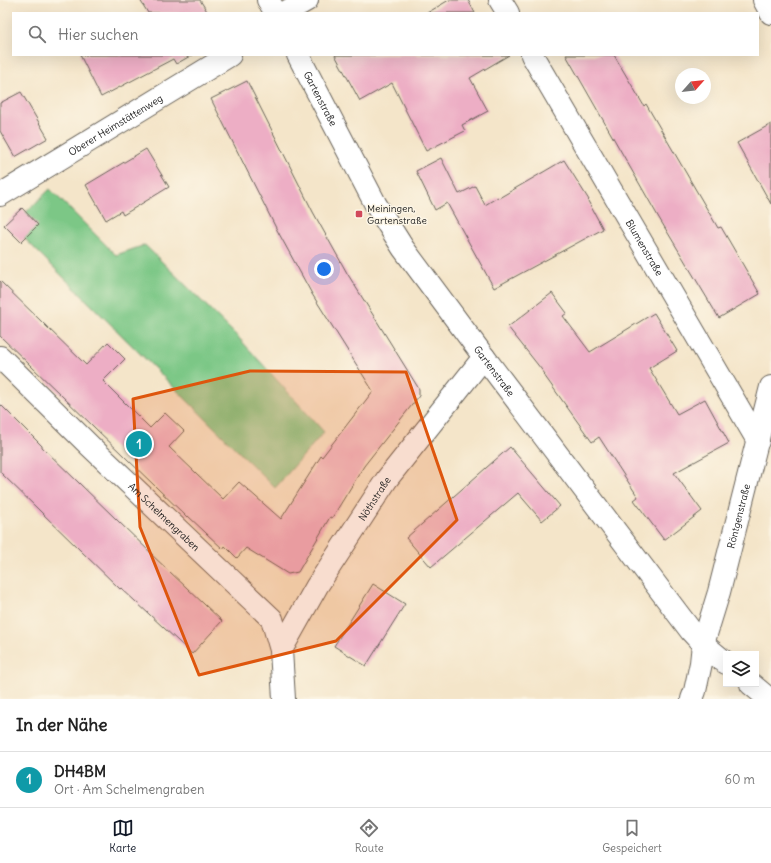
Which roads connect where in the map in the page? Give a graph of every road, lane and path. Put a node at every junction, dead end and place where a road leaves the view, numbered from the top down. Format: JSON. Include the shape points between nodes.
{"nodes":[{"id":1,"x":268,"y":0,"type":"edge"},
{"id":2,"x":307,"y":0,"type":"edge"},
{"id":3,"x":500,"y":0,"type":"edge"},
{"id":4,"x":764,"y":0,"type":"edge"},
{"id":5,"x":275,"y":12,"type":"edge"},
{"id":6,"x":286,"y":12,"type":"edge"},
{"id":7,"x":507,"y":12,"type":"edge"},
{"id":8,"x":771,"y":13,"type":"edge"},
{"id":9,"x":228,"y":56,"type":"edge"},
{"id":10,"x":299,"y":56,"type":"edge"},
{"id":11,"x":533,"y":56,"type":"edge"},
{"id":12,"x":0,"y":195,"type":"edge"},
{"id":13,"x":0,"y":357,"type":"edge"},
{"id":14,"x":484,"y":357,"type":"junction"},
{"id":15,"x":771,"y":387,"type":"edge"},
{"id":16,"x":758,"y":440,"type":"junction"},
{"id":17,"x":703,"y":644,"type":"junction"},
{"id":18,"x":281,"y":650,"type":"junction"},
{"id":19,"x":723,"y":661,"type":"edge"},
{"id":20,"x":755,"y":687,"type":"edge"},
{"id":21,"x":284,"y":699,"type":"edge"},
{"id":22,"x":692,"y":699,"type":"edge"},
{"id":23,"x":769,"y":699,"type":"edge"}],
"edges":[{"from":1,"to":5,"type":"street"},
{"from":2,"to":6,"type":"street"},
{"from":3,"to":7,"type":"street"},
{"from":4,"to":8,"type":"street"},
{"from":9,"to":12,"type":"street","name":"Oberer Heimstättenweg"},
{"from":10,"to":14,"type":"street","name":"Gartenstraße","via":[[376,205],[403,248]]},
{"from":11,"to":16,"type":"street","name":"Blumenstraße"},
{"from":13,"to":18,"type":"street","name":"Am Schelmengraben","via":[[272,620]]},
{"from":14,"to":17,"type":"street","name":"Gartenstraße","via":[[640,566]]},
{"from":14,"to":18,"type":"street","name":"Nöthstraße","via":[[387,479],[317,586]]},
{"from":15,"to":16,"type":"street","name":"Röntgenstraße"},
{"from":16,"to":17,"type":"street","name":"Röntgenstraße"},
{"from":17,"to":19,"type":"street","name":"Gartenstraße"},
{"from":17,"to":22,"type":"street","name":"Röntgenstraße"},
{"from":18,"to":21,"type":"street","name":"Am Schelmengraben"},
{"from":20,"to":23,"type":"street"}]}
